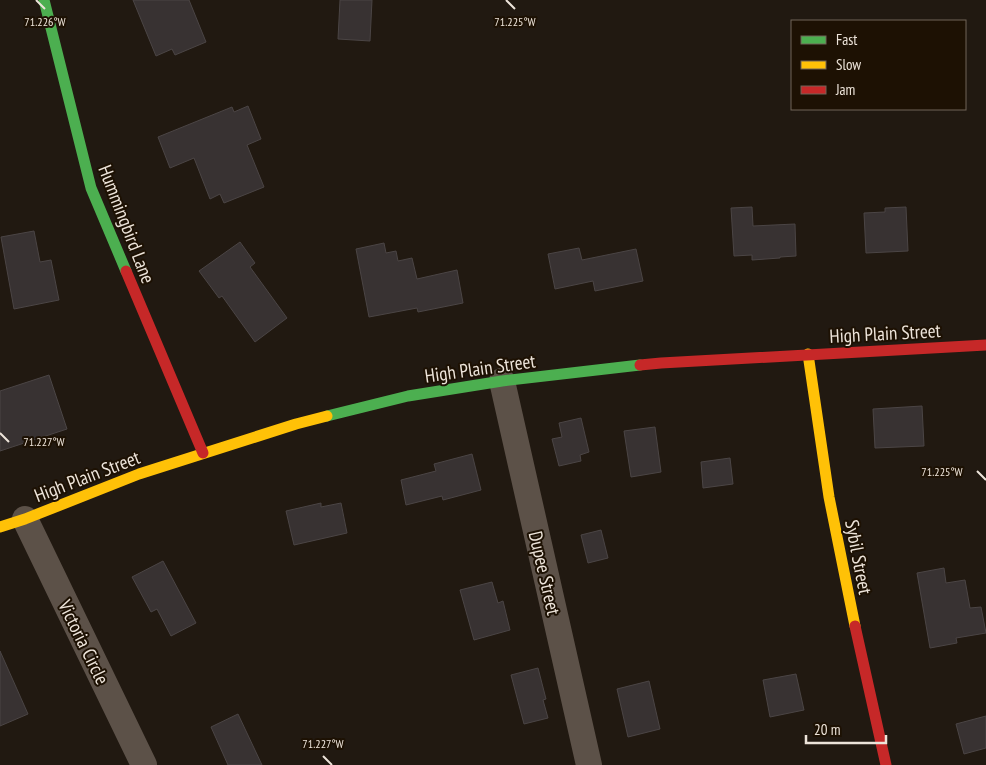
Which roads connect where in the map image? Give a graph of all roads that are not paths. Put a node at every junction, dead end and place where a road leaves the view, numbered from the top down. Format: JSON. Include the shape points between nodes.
{"nodes":[{"id":1,"x":44,"y":0,"type":"edge"},
{"id":2,"x":986,"y":345,"type":"edge"},
{"id":3,"x":808,"y":354,"type":"junction"},
{"id":4,"x":502,"y":381,"type":"junction"},
{"id":5,"x":203,"y":453,"type":"junction"},
{"id":6,"x":25,"y":519,"type":"junction"},
{"id":7,"x":0,"y":527,"type":"edge"},
{"id":8,"x":144,"y":765,"type":"edge"},
{"id":9,"x":589,"y":765,"type":"edge"},
{"id":10,"x":886,"y":765,"type":"edge"}],
"edges":[{"from":1,"to":5,"type":"main road","name":"Hummingbird Lane","via":[[91,188]]},
{"from":2,"to":3,"type":"main road","name":"High Plain Street"},
{"from":3,"to":4,"type":"main road","name":"High Plain Street","via":[[661,363]]},
{"from":3,"to":10,"type":"main road","name":"Sybil Street","via":[[831,506]]},
{"from":4,"to":5,"type":"main road","name":"High Plain Street","via":[[408,396],[296,424]]},
{"from":4,"to":9,"type":"street","name":"Dupee Street"},
{"from":5,"to":6,"type":"main road","name":"High Plain Street","via":[[139,474]]},
{"from":6,"to":7,"type":"main road","name":"High Plain Street"},
{"from":6,"to":8,"type":"street","name":"Victoria Circle"}]}
